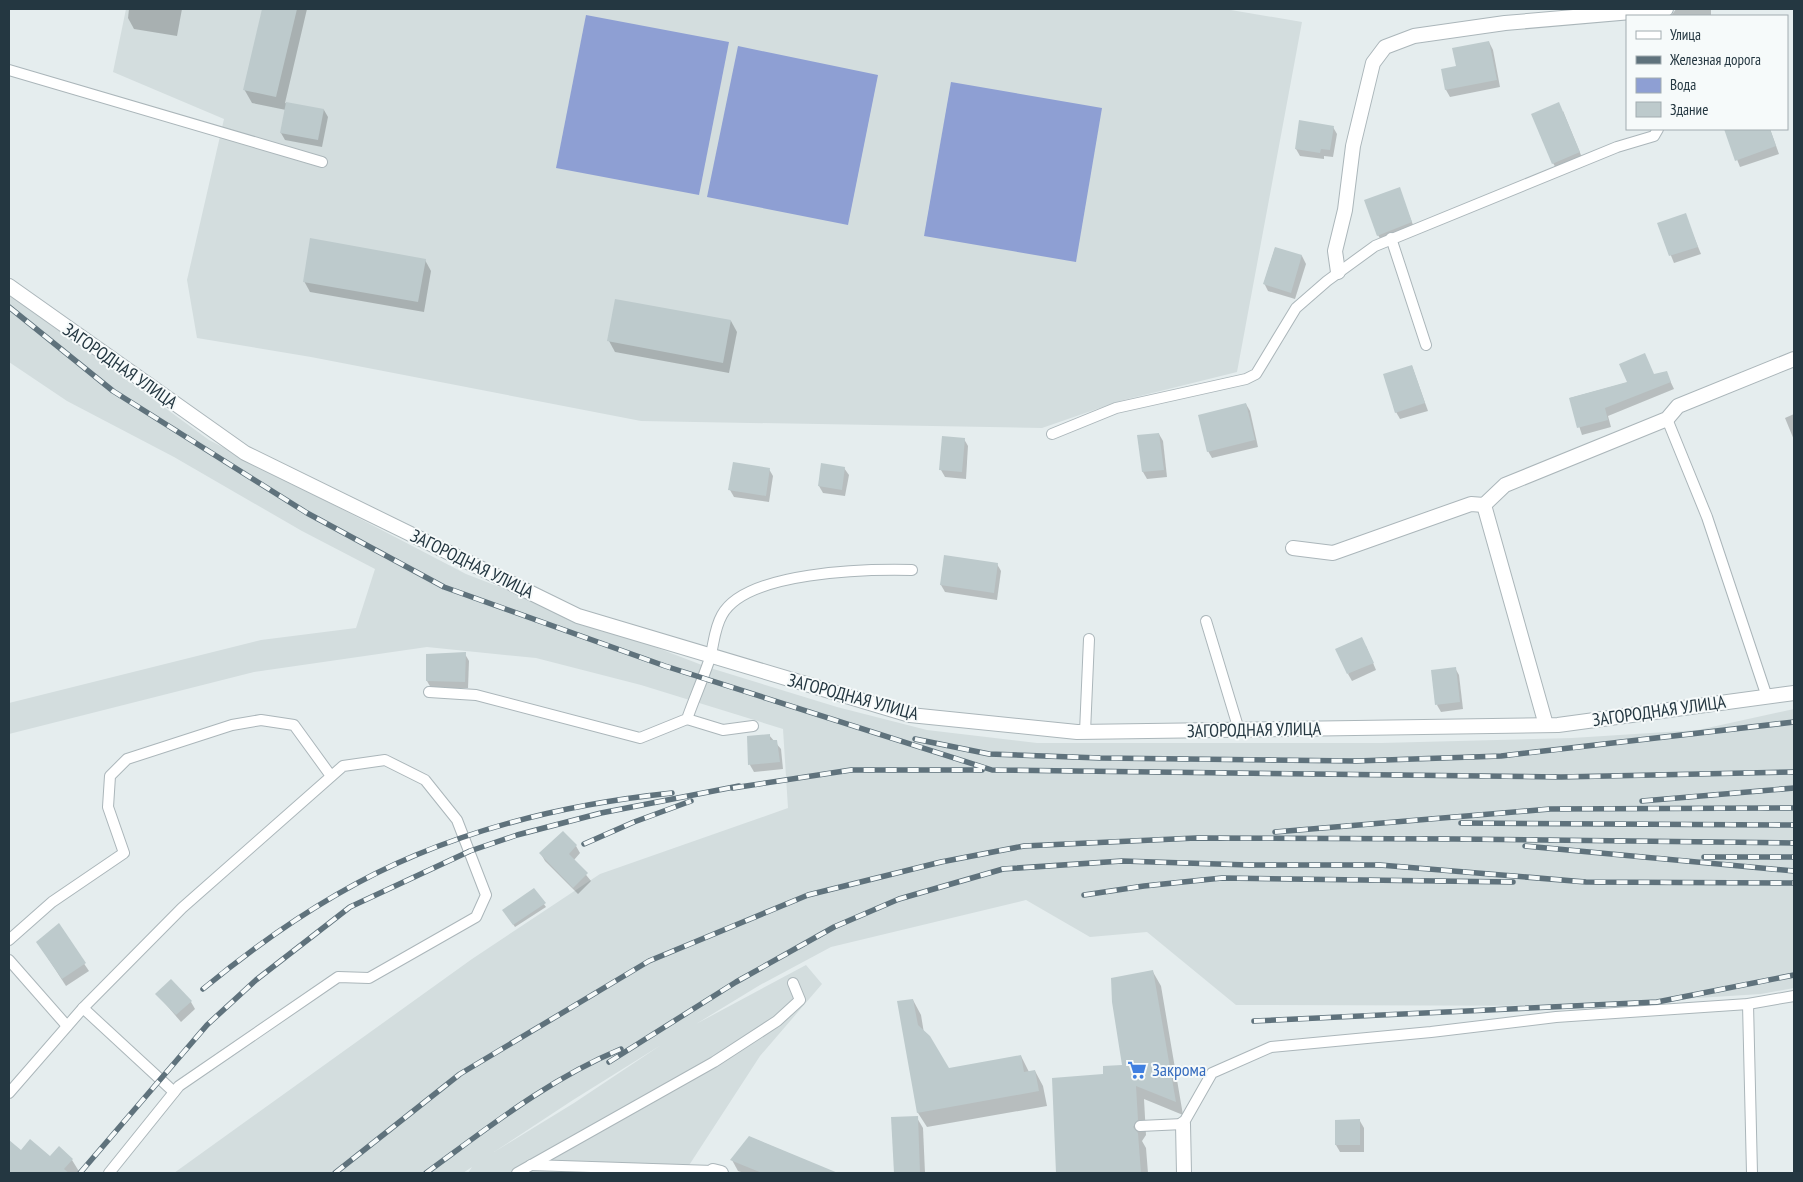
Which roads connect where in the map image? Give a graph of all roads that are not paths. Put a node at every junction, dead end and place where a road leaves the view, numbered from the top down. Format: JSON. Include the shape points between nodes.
{"nodes":[{"id":1,"x":1666,"y":9,"type":"edge"},
{"id":2,"x":1626,"y":15,"type":"edge"},
{"id":3,"x":9,"y":70,"type":"edge"},
{"id":4,"x":1657,"y":130,"type":"edge"},
{"id":5,"x":322,"y":162,"type":"dead end"},
{"id":6,"x":1391,"y":238,"type":"junction"},
{"id":7,"x":1338,"y":272,"type":"junction"},
{"id":8,"x":9,"y":286,"type":"edge"},
{"id":9,"x":1426,"y":345,"type":"dead end"},
{"id":10,"x":1794,"y":359,"type":"edge"},
{"id":11,"x":1667,"y":419,"type":"junction"},
{"id":12,"x":1052,"y":434,"type":"dead end"},
{"id":13,"x":1484,"y":505,"type":"junction"},
{"id":14,"x":1293,"y":548,"type":"dead end"},
{"id":15,"x":912,"y":570,"type":"dead end"},
{"id":16,"x":1206,"y":621,"type":"dead end"},
{"id":17,"x":1089,"y":639,"type":"dead end"},
{"id":18,"x":710,"y":656,"type":"junction"},
{"id":19,"x":429,"y":692,"type":"dead end"},
{"id":20,"x":1794,"y":693,"type":"edge"},
{"id":21,"x":1767,"y":697,"type":"junction"},
{"id":22,"x":687,"y":719,"type":"junction"},
{"id":23,"x":1546,"y":725,"type":"junction"},
{"id":24,"x":753,"y":726,"type":"dead end"},
{"id":25,"x":1239,"y":730,"type":"junction"},
{"id":26,"x":1085,"y":732,"type":"junction"},
{"id":27,"x":331,"y":776,"type":"junction"},
{"id":28,"x":9,"y":940,"type":"edge"},
{"id":29,"x":9,"y":960,"type":"edge"},
{"id":30,"x":793,"y":983,"type":"dead end"},
{"id":31,"x":1794,"y":996,"type":"edge"},
{"id":32,"x":1748,"y":1004,"type":"junction"},
{"id":33,"x":83,"y":1008,"type":"junction"},
{"id":34,"x":67,"y":1026,"type":"junction"},
{"id":35,"x":174,"y":1092,"type":"junction"},
{"id":36,"x":9,"y":1093,"type":"edge"},
{"id":37,"x":1183,"y":1124,"type":"junction"},
{"id":38,"x":1140,"y":1126,"type":"dead end"},
{"id":39,"x":531,"y":1165,"type":"junction"},
{"id":40,"x":714,"y":1172,"type":"edge"},
{"id":41,"x":109,"y":1173,"type":"edge"},
{"id":42,"x":517,"y":1173,"type":"edge"},
{"id":43,"x":1184,"y":1173,"type":"edge"},
{"id":44,"x":1752,"y":1173,"type":"edge"}],
"edges":[{"from":1,"to":2,"type":"street"},
{"from":2,"to":7,"type":"street","via":[[1504,23],[1414,36],[1385,46],[1374,63],[1353,146],[1345,210],[1335,251]]},
{"from":3,"to":5,"type":"lane"},
{"from":4,"to":6,"type":"lane","via":[[1654,136],[1617,147]]},
{"from":6,"to":7,"type":"lane"},
{"from":6,"to":9,"type":"lane"},
{"from":7,"to":12,"type":"lane","via":[[1296,308],[1256,374],[1116,408]]},
{"from":8,"to":18,"type":"street","name":"ЗАГОРОДНАЯ УЛИЦА","via":[[245,454],[578,616]]},
{"from":10,"to":11,"type":"street","via":[[1678,406]]},
{"from":11,"to":13,"type":"street","via":[[1505,484]]},
{"from":11,"to":21,"type":"lane","via":[[1707,517]]},
{"from":13,"to":14,"type":"street","via":[[1471,504],[1333,552]]},
{"from":13,"to":23,"type":"street"},
{"from":15,"to":18,"type":"lane","via":[[868,569],[821,574],[747,591],[722,613]]},
{"from":16,"to":25,"type":"lane"},
{"from":17,"to":26,"type":"lane"},
{"from":18,"to":22,"type":"lane"},
{"from":18,"to":26,"type":"street","name":"ЗАГОРОДНАЯ УЛИЦА","via":[[910,715]]},
{"from":19,"to":22,"type":"lane","via":[[476,695],[640,738]]},
{"from":20,"to":21,"type":"street","name":"ЗАГОРОДНАЯ УЛИЦА"},
{"from":21,"to":23,"type":"street","name":"ЗАГОРОДНАЯ УЛИЦА"},
{"from":22,"to":24,"type":"lane","via":[[722,730]]},
{"from":23,"to":25,"type":"street","name":"ЗАГОРОДНАЯ УЛИЦА"},
{"from":25,"to":26,"type":"street","name":"ЗАГОРОДНАЯ УЛИЦА"},
{"from":27,"to":28,"type":"lane","via":[[294,725],[261,720],[232,725],[127,759],[110,776],[108,807],[124,853],[52,902]]},
{"from":27,"to":33,"type":"lane","via":[[182,908]]},
{"from":27,"to":35,"type":"lane","via":[[344,766],[385,760],[424,780],[457,820],[474,860],[486,895],[476,917],[369,978],[338,977]]},
{"from":29,"to":34,"type":"lane"},
{"from":30,"to":39,"type":"lane","via":[[800,1000],[777,1021],[714,1062]]},
{"from":31,"to":32,"type":"lane"},
{"from":32,"to":37,"type":"lane","via":[[1556,1016],[1271,1047],[1212,1073]]},
{"from":32,"to":44,"type":"lane"},
{"from":33,"to":34,"type":"lane"},
{"from":33,"to":35,"type":"lane"},
{"from":34,"to":36,"type":"lane"},
{"from":35,"to":41,"type":"lane"},
{"from":37,"to":38,"type":"lane"},
{"from":37,"to":43,"type":"street"},
{"from":39,"to":40,"type":"lane"},
{"from":39,"to":42,"type":"lane"}]}
